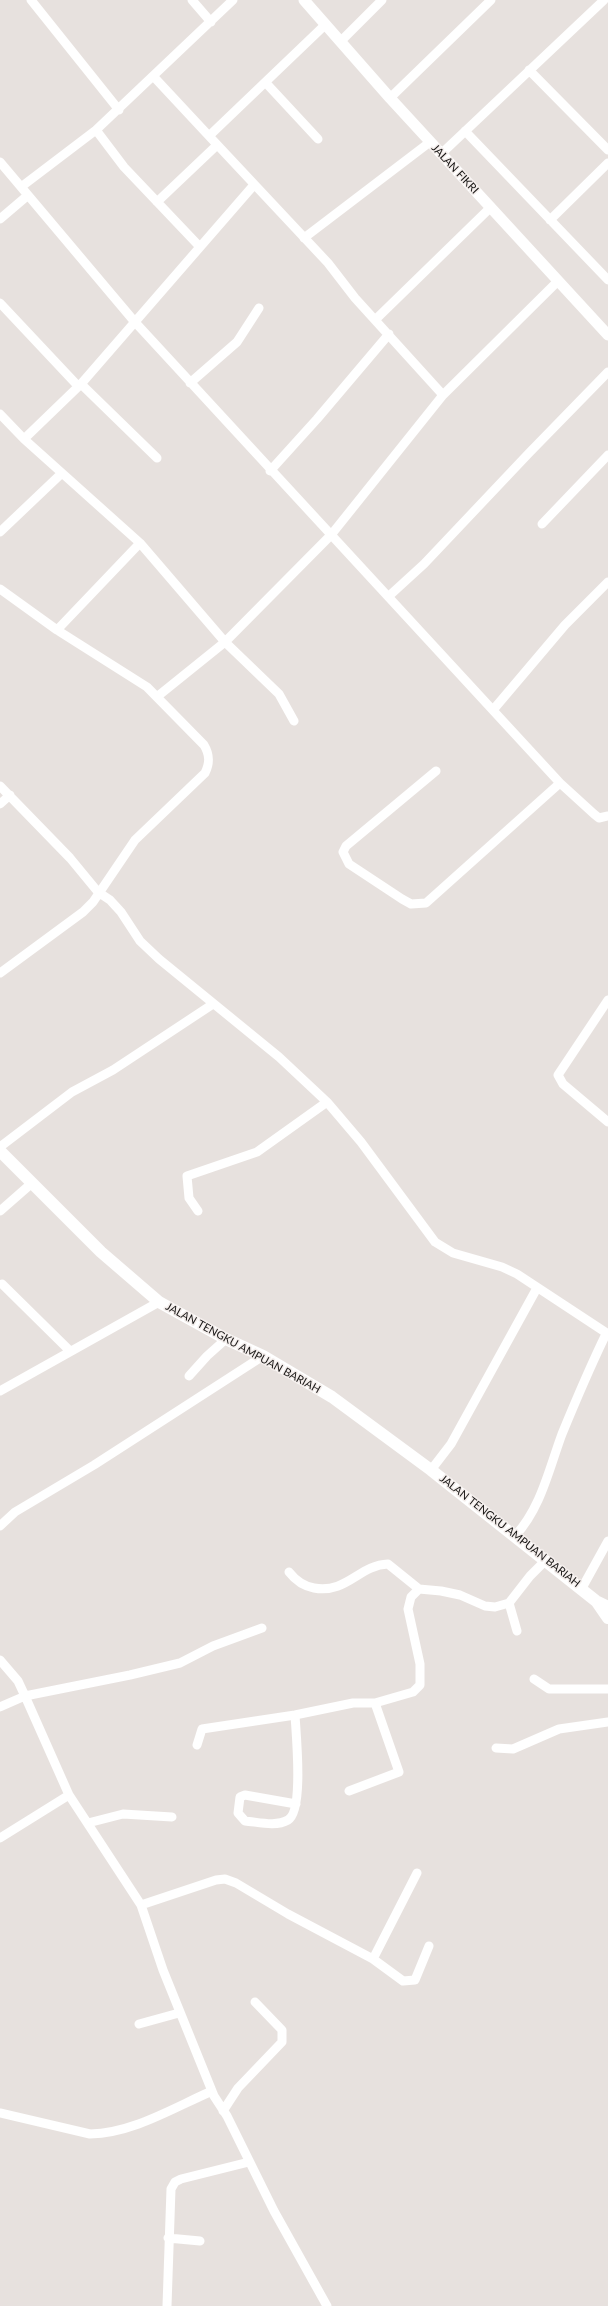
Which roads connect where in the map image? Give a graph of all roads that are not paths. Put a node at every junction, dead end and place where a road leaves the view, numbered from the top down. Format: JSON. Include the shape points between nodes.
{"nodes":[{"id":1,"x":31,"y":0,"type":"edge"},
{"id":2,"x":192,"y":0,"type":"edge"},
{"id":3,"x":232,"y":0,"type":"edge"},
{"id":4,"x":304,"y":0,"type":"edge"},
{"id":5,"x":491,"y":0,"type":"edge"},
{"id":6,"x":604,"y":0,"type":"edge"},
{"id":7,"x":377,"y":2,"type":"edge"},
{"id":8,"x":211,"y":22,"type":"junction"},
{"id":9,"x":326,"y":24,"type":"junction"},
{"id":10,"x":340,"y":41,"type":"junction"},
{"id":11,"x":529,"y":70,"type":"junction"},
{"id":12,"x":154,"y":77,"type":"junction"},
{"id":13,"x":266,"y":83,"type":"junction"},
{"id":14,"x":390,"y":98,"type":"junction"},
{"id":15,"x":119,"y":110,"type":"junction"},
{"id":16,"x":96,"y":130,"type":"junction"},
{"id":17,"x":465,"y":131,"type":"junction"},
{"id":18,"x":209,"y":136,"type":"junction"},
{"id":19,"x":318,"y":139,"type":"dead end"},
{"id":20,"x":430,"y":142,"type":"junction"},
{"id":21,"x":216,"y":146,"type":"junction"},
{"id":22,"x":608,"y":150,"type":"edge"},
{"id":23,"x":440,"y":154,"type":"junction"},
{"id":24,"x":0,"y":162,"type":"edge"},
{"id":25,"x":608,"y":163,"type":"edge"},
{"id":26,"x":253,"y":186,"type":"junction"},
{"id":27,"x":21,"y":187,"type":"junction"},
{"id":28,"x":27,"y":196,"type":"junction"},
{"id":29,"x":157,"y":202,"type":"junction"},
{"id":30,"x":491,"y":207,"type":"junction"},
{"id":31,"x":0,"y":219,"type":"edge"},
{"id":32,"x":550,"y":220,"type":"junction"},
{"id":33,"x":304,"y":238,"type":"junction"},
{"id":34,"x":200,"y":247,"type":"junction"},
{"id":35,"x":608,"y":280,"type":"edge"},
{"id":36,"x":558,"y":281,"type":"junction"},
{"id":37,"x":0,"y":303,"type":"edge"},
{"id":38,"x":259,"y":308,"type":"dead end"},
{"id":39,"x":375,"y":320,"type":"junction"},
{"id":40,"x":134,"y":321,"type":"junction"},
{"id":41,"x":389,"y":334,"type":"junction"},
{"id":42,"x":608,"y":335,"type":"edge"},
{"id":43,"x":608,"y":372,"type":"edge"},
{"id":44,"x":190,"y":383,"type":"junction"},
{"id":45,"x":79,"y":385,"type":"junction"},
{"id":46,"x":443,"y":395,"type":"junction"},
{"id":47,"x":0,"y":414,"type":"edge"},
{"id":48,"x":24,"y":439,"type":"junction"},
{"id":49,"x":608,"y":455,"type":"edge"},
{"id":50,"x":157,"y":458,"type":"dead end"},
{"id":51,"x":270,"y":470,"type":"junction"},
{"id":52,"x":62,"y":474,"type":"junction"},
{"id":53,"x":542,"y":524,"type":"dead end"},
{"id":54,"x":0,"y":532,"type":"edge"},
{"id":55,"x":331,"y":535,"type":"junction"},
{"id":56,"x":140,"y":542,"type":"junction"},
{"id":57,"x":608,"y":582,"type":"edge"},
{"id":58,"x":0,"y":589,"type":"edge"},
{"id":59,"x":389,"y":596,"type":"junction"},
{"id":60,"x":57,"y":630,"type":"junction"},
{"id":61,"x":225,"y":642,"type":"junction"},
{"id":62,"x":158,"y":696,"type":"junction"},
{"id":63,"x":493,"y":710,"type":"junction"},
{"id":64,"x":294,"y":720,"type":"dead end"},
{"id":65,"x":436,"y":771,"type":"dead end"},
{"id":66,"x":560,"y":784,"type":"junction"},
{"id":67,"x":0,"y":786,"type":"edge"},
{"id":68,"x":10,"y":795,"type":"junction"},
{"id":69,"x":0,"y":804,"type":"edge"},
{"id":70,"x":608,"y":816,"type":"edge"},
{"id":71,"x":98,"y":892,"type":"junction"},
{"id":72,"x":0,"y":973,"type":"edge"},
{"id":73,"x":608,"y":1000,"type":"edge"},
{"id":74,"x":213,"y":1004,"type":"junction"},
{"id":75,"x":327,"y":1102,"type":"junction"},
{"id":76,"x":607,"y":1118,"type":"edge"},
{"id":77,"x":0,"y":1147,"type":"edge"},
{"id":78,"x":0,"y":1151,"type":"edge"},
{"id":79,"x":32,"y":1183,"type":"junction"},
{"id":80,"x":0,"y":1211,"type":"edge"},
{"id":81,"x":198,"y":1211,"type":"dead end"},
{"id":82,"x":2,"y":1284,"type":"dead end"},
{"id":83,"x":537,"y":1288,"type":"junction"},
{"id":84,"x":159,"y":1302,"type":"junction"},
{"id":85,"x":607,"y":1334,"type":"edge"},
{"id":86,"x":226,"y":1339,"type":"junction"},
{"id":87,"x":69,"y":1350,"type":"junction"},
{"id":88,"x":263,"y":1356,"type":"junction"},
{"id":89,"x":189,"y":1376,"type":"dead end"},
{"id":90,"x":0,"y":1391,"type":"edge"},
{"id":91,"x":432,"y":1470,"type":"junction"},
{"id":92,"x":0,"y":1526,"type":"edge"},
{"id":93,"x":515,"y":1536,"type":"junction"},
{"id":94,"x":608,"y":1541,"type":"edge"},
{"id":95,"x":546,"y":1560,"type":"junction"},
{"id":96,"x":289,"y":1572,"type":"dead end"},
{"id":97,"x":582,"y":1588,"type":"junction"},
{"id":98,"x":419,"y":1589,"type":"junction"},
{"id":99,"x":596,"y":1601,"type":"junction"},
{"id":100,"x":509,"y":1602,"type":"junction"},
{"id":101,"x":608,"y":1607,"type":"edge"},
{"id":102,"x":608,"y":1618,"type":"edge"},
{"id":103,"x":262,"y":1628,"type":"dead end"},
{"id":104,"x":516,"y":1631,"type":"dead end"},
{"id":105,"x":0,"y":1660,"type":"edge"},
{"id":106,"x":534,"y":1679,"type":"dead end"},
{"id":107,"x":608,"y":1689,"type":"edge"},
{"id":108,"x":25,"y":1696,"type":"junction"},
{"id":109,"x":375,"y":1703,"type":"junction"},
{"id":110,"x":0,"y":1707,"type":"edge"},
{"id":111,"x":295,"y":1715,"type":"junction"},
{"id":112,"x":608,"y":1722,"type":"edge"},
{"id":113,"x":197,"y":1745,"type":"dead end"},
{"id":114,"x":496,"y":1748,"type":"dead end"},
{"id":115,"x":349,"y":1791,"type":"dead end"},
{"id":116,"x":69,"y":1794,"type":"junction"},
{"id":117,"x":296,"y":1804,"type":"junction"},
{"id":118,"x":172,"y":1817,"type":"dead end"},
{"id":119,"x":88,"y":1823,"type":"junction"},
{"id":120,"x":0,"y":1838,"type":"edge"},
{"id":121,"x":417,"y":1873,"type":"dead end"},
{"id":122,"x":141,"y":1905,"type":"junction"},
{"id":123,"x":429,"y":1946,"type":"dead end"},
{"id":124,"x":373,"y":1959,"type":"junction"},
{"id":125,"x":255,"y":2002,"type":"dead end"},
{"id":126,"x":180,"y":2013,"type":"junction"},
{"id":127,"x":139,"y":2024,"type":"dead end"},
{"id":128,"x":212,"y":2091,"type":"junction"},
{"id":129,"x":224,"y":2111,"type":"junction"},
{"id":130,"x":0,"y":2113,"type":"edge"},
{"id":131,"x":249,"y":2162,"type":"junction"},
{"id":132,"x":168,"y":2238,"type":"junction"},
{"id":133,"x":200,"y":2241,"type":"dead end"},
{"id":134,"x":167,"y":2306,"type":"edge"},
{"id":135,"x":327,"y":2306,"type":"edge"}],
"edges":[{"from":1,"to":15,"type":"street"},
{"from":2,"to":8,"type":"street"},
{"from":3,"to":8,"type":"street"},
{"from":4,"to":9,"type":"street","name":"JALAN FIKRI"},
{"from":5,"to":14,"type":"street"},
{"from":6,"to":11,"type":"street"},
{"from":7,"to":10,"type":"street"},
{"from":8,"to":12,"type":"street"},
{"from":9,"to":10,"type":"street","name":"JALAN FIKRI"},
{"from":9,"to":13,"type":"street"},
{"from":10,"to":14,"type":"street","name":"JALAN FIKRI"},
{"from":11,"to":17,"type":"street"},
{"from":11,"to":22,"type":"street"},
{"from":12,"to":15,"type":"street"},
{"from":12,"to":18,"type":"street"},
{"from":13,"to":18,"type":"street"},
{"from":13,"to":19,"type":"street"},
{"from":14,"to":20,"type":"street","name":"JALAN FIKRI"},
{"from":15,"to":16,"type":"street"},
{"from":16,"to":27,"type":"street"},
{"from":16,"to":29,"type":"street","via":[[124,167]]},
{"from":17,"to":23,"type":"street"},
{"from":17,"to":32,"type":"street"},
{"from":18,"to":21,"type":"street"},
{"from":20,"to":23,"type":"street","name":"JALAN FIKRI"},
{"from":20,"to":33,"type":"street"},
{"from":21,"to":26,"type":"street"},
{"from":21,"to":29,"type":"street"},
{"from":23,"to":30,"type":"street","name":"JALAN FIKRI"},
{"from":24,"to":27,"type":"street"},
{"from":25,"to":32,"type":"street"},
{"from":26,"to":33,"type":"street"},
{"from":26,"to":34,"type":"street"},
{"from":27,"to":28,"type":"street"},
{"from":28,"to":31,"type":"street"},
{"from":28,"to":40,"type":"street"},
{"from":29,"to":34,"type":"street"},
{"from":30,"to":36,"type":"street","name":"JALAN FIKRI"},
{"from":30,"to":39,"type":"street"},
{"from":32,"to":35,"type":"street"},
{"from":33,"to":39,"type":"street"},
{"from":34,"to":40,"type":"street"},
{"from":36,"to":42,"type":"street","name":"JALAN FIKRI"},
{"from":36,"to":46,"type":"street"},
{"from":37,"to":45,"type":"street"},
{"from":38,"to":44,"type":"street","via":[[237,342]]},
{"from":39,"to":41,"type":"street"},
{"from":40,"to":44,"type":"street"},
{"from":40,"to":45,"type":"street"},
{"from":41,"to":46,"type":"street"},
{"from":41,"to":51,"type":"street"},
{"from":43,"to":59,"type":"street","via":[[424,564]]},
{"from":44,"to":51,"type":"street"},
{"from":45,"to":48,"type":"street"},
{"from":45,"to":50,"type":"street"},
{"from":46,"to":55,"type":"street"},
{"from":47,"to":48,"type":"street"},
{"from":48,"to":52,"type":"street"},
{"from":49,"to":53,"type":"street"},
{"from":51,"to":55,"type":"street"},
{"from":52,"to":54,"type":"street"},
{"from":52,"to":56,"type":"street"},
{"from":55,"to":59,"type":"street"},
{"from":55,"to":61,"type":"street"},
{"from":56,"to":60,"type":"street"},
{"from":56,"to":61,"type":"street"},
{"from":57,"to":63,"type":"street","via":[[565,625]]},
{"from":58,"to":60,"type":"street"},
{"from":59,"to":63,"type":"street"},
{"from":60,"to":62,"type":"street"},
{"from":61,"to":62,"type":"street"},
{"from":61,"to":64,"type":"street","via":[[279,694]]},
{"from":62,"to":71,"type":"street","via":[[204,745],[209,752],[209,765],[205,773],[135,840]]},
{"from":63,"to":66,"type":"street"},
{"from":65,"to":66,"type":"street","via":[[346,846],[343,852],[349,864],[411,904],[426,903]]},
{"from":66,"to":70,"type":"street","via":[[600,818]]},
{"from":67,"to":68,"type":"street"},
{"from":68,"to":69,"type":"street"},
{"from":68,"to":71,"type":"street","via":[[70,858]]},
{"from":71,"to":72,"type":"street","via":[[83,912]]},
{"from":71,"to":74,"type":"street","via":[[121,912],[140,941],[154,955]]},
{"from":73,"to":76,"type":"street","via":[[558,1075],[563,1084]]},
{"from":74,"to":75,"type":"street","via":[[279,1057]]},
{"from":74,"to":77,"type":"street","via":[[113,1070],[72,1092]]},
{"from":75,"to":81,"type":"street","via":[[257,1152],[187,1176],[189,1198]]},
{"from":75,"to":83,"type":"street","via":[[361,1142],[435,1242],[453,1253],[518,1274]]},
{"from":78,"to":79,"type":"main road","name":"JALAN TENGKU AMPUAN BARIAH"},
{"from":79,"to":80,"type":"street"},
{"from":79,"to":84,"type":"main road","name":"JALAN TENGKU AMPUAN BARIAH","via":[[101,1252]]},
{"from":82,"to":87,"type":"street"},
{"from":83,"to":85,"type":"street"},
{"from":83,"to":91,"type":"street","via":[[451,1444]]},
{"from":84,"to":86,"type":"main road","name":"JALAN TENGKU AMPUAN BARIAH"},
{"from":84,"to":87,"type":"street"},
{"from":85,"to":93,"type":"street","via":[[577,1396],[537,1504],[527,1523]]},
{"from":86,"to":88,"type":"main road","name":"JALAN TENGKU AMPUAN BARIAH"},
{"from":86,"to":89,"type":"street"},
{"from":87,"to":90,"type":"street"},
{"from":88,"to":91,"type":"main road","name":"JALAN TENGKU AMPUAN BARIAH","via":[[332,1397]]},
{"from":88,"to":92,"type":"street","via":[[11,1515]]},
{"from":91,"to":93,"type":"main road","name":"JALAN TENGKU AMPUAN BARIAH"},
{"from":93,"to":95,"type":"main road","name":"JALAN TENGKU AMPUAN BARIAH"},
{"from":94,"to":97,"type":"street"},
{"from":95,"to":97,"type":"main road","name":"JALAN TENGKU AMPUAN BARIAH"},
{"from":95,"to":100,"type":"street"},
{"from":96,"to":98,"type":"street","via":[[295,1580],[307,1587],[325,1590],[343,1585],[378,1564],[388,1564]]},
{"from":97,"to":99,"type":"main road","name":"JALAN TENGKU AMPUAN BARIAH"},
{"from":98,"to":100,"type":"street","via":[[460,1595],[485,1606],[495,1607]]},
{"from":98,"to":109,"type":"street","via":[[411,1597],[408,1609],[420,1664],[420,1685],[414,1692]]},
{"from":99,"to":101,"type":"main road","name":"JALAN TENGKU AMPUAN BARIAH"},
{"from":99,"to":102,"type":"main road","name":"JALAN TENGKU AMPUAN BARIAH"},
{"from":100,"to":104,"type":"street"},
{"from":103,"to":108,"type":"street","via":[[213,1646],[180,1663]]},
{"from":105,"to":108,"type":"street","via":[[18,1681]]},
{"from":106,"to":107,"type":"street","via":[[549,1689]]},
{"from":108,"to":110,"type":"street"},
{"from":108,"to":116,"type":"street"},
{"from":109,"to":111,"type":"street","via":[[353,1703]]},
{"from":109,"to":115,"type":"street","via":[[399,1772]]},
{"from":111,"to":113,"type":"street","via":[[202,1729]]},
{"from":111,"to":117,"type":"street"},
{"from":112,"to":114,"type":"street","via":[[559,1729],[513,1749]]},
{"from":116,"to":119,"type":"street"},
{"from":116,"to":120,"type":"street"},
{"from":117,"to":117,"type":"street","via":[[245,1795],[240,1797],[238,1813],[245,1821],[281,1823],[292,1817]]},
{"from":118,"to":119,"type":"street","via":[[123,1814]]},
{"from":119,"to":122,"type":"street"},
{"from":121,"to":124,"type":"street"},
{"from":122,"to":124,"type":"street","via":[[226,1879]]},
{"from":122,"to":126,"type":"street"},
{"from":123,"to":124,"type":"street","via":[[415,1980],[410,1982],[403,1982]]},
{"from":125,"to":129,"type":"street","via":[[282,2030],[282,2042],[238,2088]]},
{"from":126,"to":127,"type":"street"},
{"from":126,"to":128,"type":"street"},
{"from":128,"to":129,"type":"street"},
{"from":128,"to":130,"type":"street","via":[[138,2124],[99,2133],[68,2129]]},
{"from":129,"to":131,"type":"street"},
{"from":131,"to":132,"type":"street","via":[[175,2182],[171,2189]]},
{"from":131,"to":135,"type":"street"},
{"from":132,"to":133,"type":"street"},
{"from":132,"to":134,"type":"street"}]}
